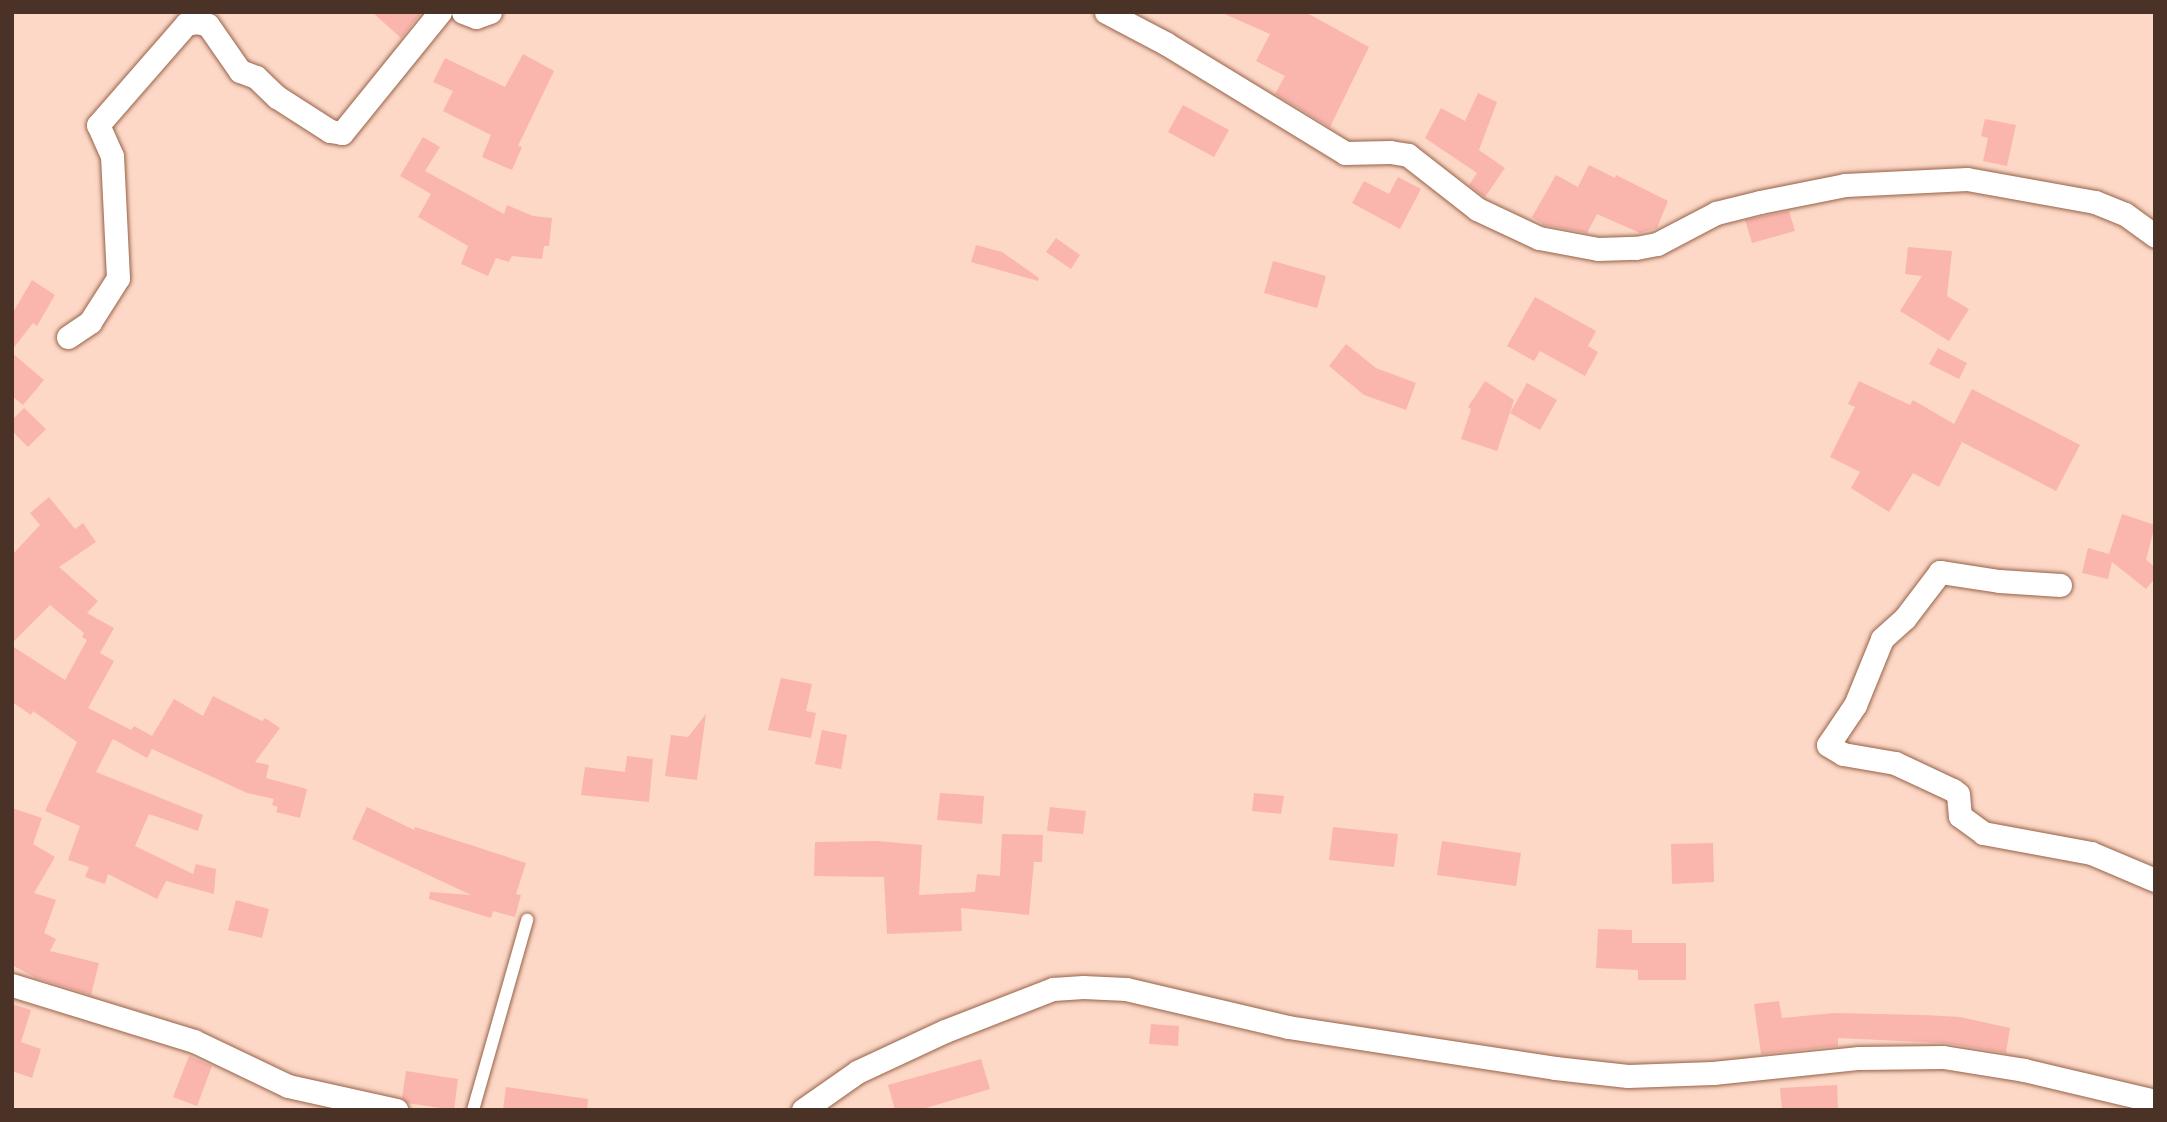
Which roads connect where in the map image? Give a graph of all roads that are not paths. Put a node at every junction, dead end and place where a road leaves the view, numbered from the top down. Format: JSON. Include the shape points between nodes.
{"nodes":[{"id":1,"x":440,"y":12,"type":"edge"},
{"id":2,"x":463,"y":12,"type":"edge"},
{"id":3,"x":490,"y":12,"type":"edge"},
{"id":4,"x":1106,"y":12,"type":"edge"},
{"id":5,"x":2155,"y":236,"type":"edge"},
{"id":6,"x":68,"y":337,"type":"dead end"},
{"id":7,"x":2060,"y":585,"type":"dead end"},
{"id":8,"x":2155,"y":880,"type":"edge"},
{"id":9,"x":527,"y":920,"type":"dead end"},
{"id":10,"x":12,"y":985,"type":"edge"},
{"id":11,"x":2155,"y":1101,"type":"edge"},
{"id":12,"x":396,"y":1110,"type":"edge"},
{"id":13,"x":473,"y":1110,"type":"edge"},
{"id":14,"x":803,"y":1110,"type":"edge"}],
"edges":[{"from":1,"to":6,"type":"street","via":[[342,134],[330,131],[277,97],[256,77],[240,71],[208,25],[186,24],[98,125],[111,150],[118,278],[90,322]]},
{"from":2,"to":3,"type":"street","via":[[476,17]]},
{"from":4,"to":5,"type":"street","via":[[1345,153],[1408,155],[1477,209],[1539,239],[1598,249],[1636,248],[1657,244],[1716,213],[1759,202],[1845,185],[1966,179],[2095,202],[2125,214]]},
{"from":7,"to":8,"type":"street","via":[[1940,572],[1905,618],[1882,639],[1855,705],[1828,745],[1843,754],[1895,763],[1953,790],[1958,794],[1960,816],[1983,833],[2091,853]]},
{"from":9,"to":13,"type":"lane"},
{"from":10,"to":12,"type":"street","via":[[194,1041],[288,1086]]},
{"from":11,"to":14,"type":"street","via":[[2024,1070],[1943,1057],[1859,1058],[1713,1073],[1629,1076],[1555,1069],[1288,1027],[1126,989],[1083,987],[1053,989],[945,1031],[857,1072]]}]}
